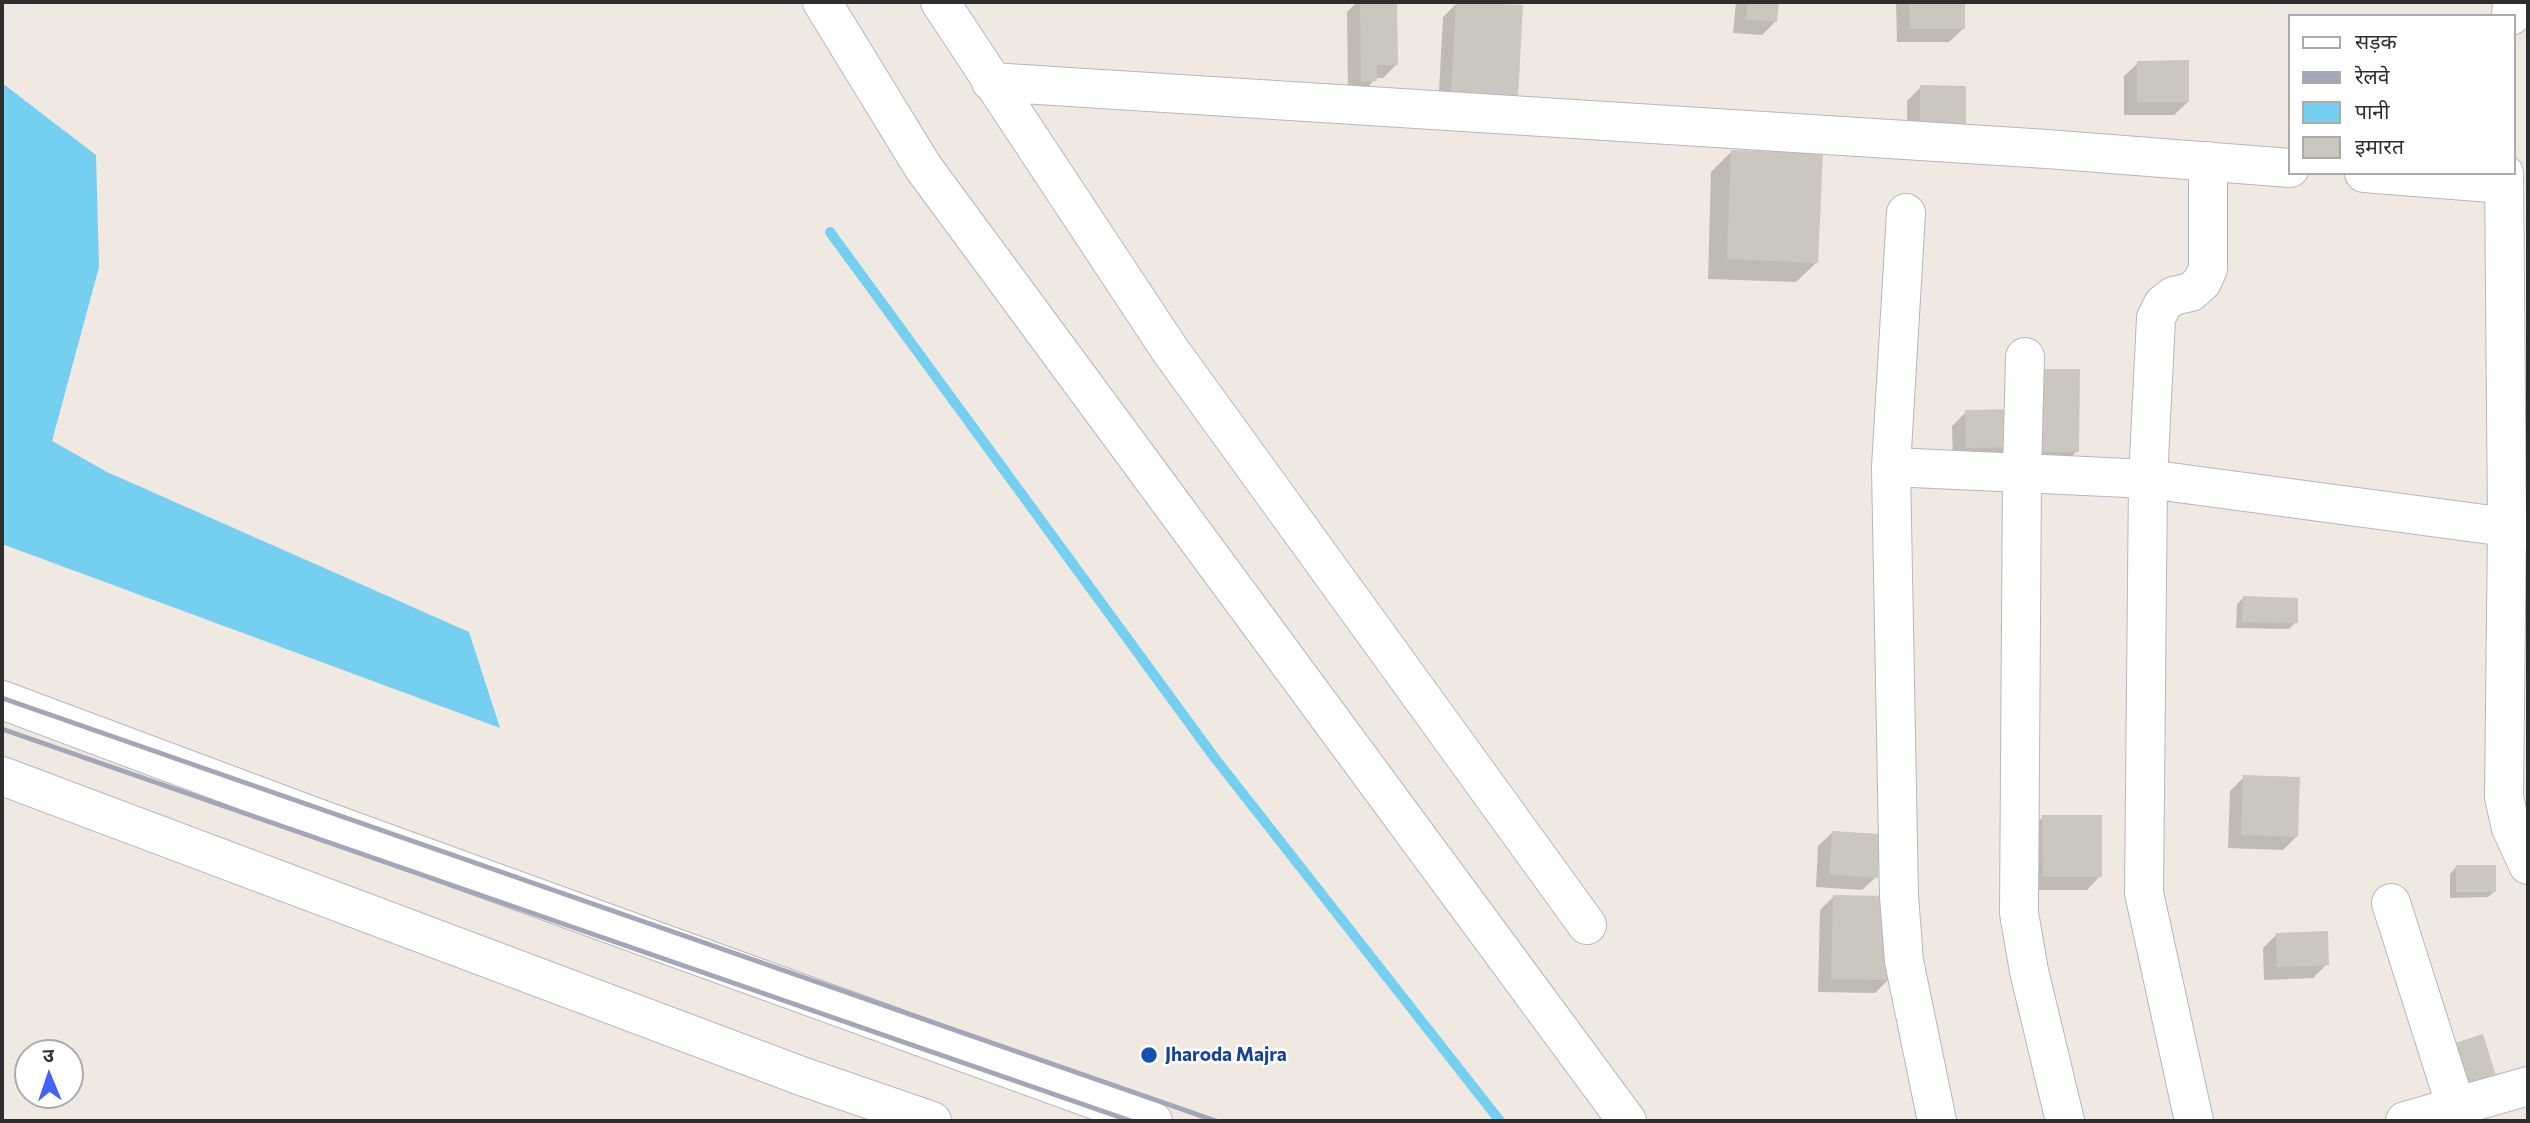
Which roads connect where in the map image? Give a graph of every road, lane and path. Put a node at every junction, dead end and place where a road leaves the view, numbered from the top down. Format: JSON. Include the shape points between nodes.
{"nodes":[{"id":1,"x":822,"y":2,"type":"edge"},
{"id":2,"x":940,"y":2,"type":"edge"},
{"id":3,"x":991,"y":82,"type":"junction"},
{"id":4,"x":2208,"y":161,"type":"junction"},
{"id":5,"x":2288,"y":168,"type":"edge"},
{"id":6,"x":2411,"y":175,"type":"edge"},
{"id":7,"x":2504,"y":179,"type":"edge"},
{"id":8,"x":1906,"y":213,"type":"dead end"},
{"id":9,"x":2025,"y":357,"type":"dead end"},
{"id":10,"x":1891,"y":467,"type":"junction"},
{"id":11,"x":2022,"y":473,"type":"junction"},
{"id":12,"x":2148,"y":479,"type":"junction"},
{"id":13,"x":2518,"y":528,"type":"edge"},
{"id":14,"x":2,"y":700,"type":"edge"},
{"id":15,"x":2,"y":776,"type":"edge"},
{"id":16,"x":2528,"y":865,"type":"edge"},
{"id":17,"x":2391,"y":904,"type":"dead end"},
{"id":18,"x":1587,"y":925,"type":"dead end"},
{"id":19,"x":2528,"y":1086,"type":"edge"},
{"id":20,"x":2456,"y":1107,"type":"junction"},
{"id":21,"x":933,"y":1121,"type":"edge"},
{"id":22,"x":1153,"y":1121,"type":"edge"},
{"id":23,"x":1627,"y":1121,"type":"edge"},
{"id":24,"x":1937,"y":1121,"type":"edge"},
{"id":25,"x":2065,"y":1121,"type":"edge"},
{"id":26,"x":2194,"y":1121,"type":"edge"},
{"id":27,"x":2405,"y":1121,"type":"edge"}],
"edges":[{"from":1,"to":23,"type":"street","via":[[923,167]]},
{"from":2,"to":3,"type":"street"},
{"from":3,"to":4,"type":"street"},
{"from":3,"to":18,"type":"street","via":[[1170,350]]},
{"from":4,"to":5,"type":"street"},
{"from":4,"to":12,"type":"street","via":[[2208,269],[2191,292],[2163,304],[2156,318]]},
{"from":6,"to":7,"type":"street"},
{"from":7,"to":13,"type":"street"},
{"from":8,"to":10,"type":"street"},
{"from":9,"to":11,"type":"street"},
{"from":10,"to":11,"type":"street"},
{"from":10,"to":24,"type":"street","via":[[1900,909],[1904,961]]},
{"from":11,"to":12,"type":"street"},
{"from":11,"to":25,"type":"street","via":[[2019,913]]},
{"from":12,"to":13,"type":"street"},
{"from":12,"to":26,"type":"street","via":[[2144,893]]},
{"from":13,"to":16,"type":"street","via":[[2504,797],[2511,828]]},
{"from":14,"to":22,"type":"street"},
{"from":15,"to":21,"type":"street","via":[[804,1077]]},
{"from":17,"to":20,"type":"street"},
{"from":19,"to":20,"type":"street"},
{"from":20,"to":27,"type":"street"}]}
